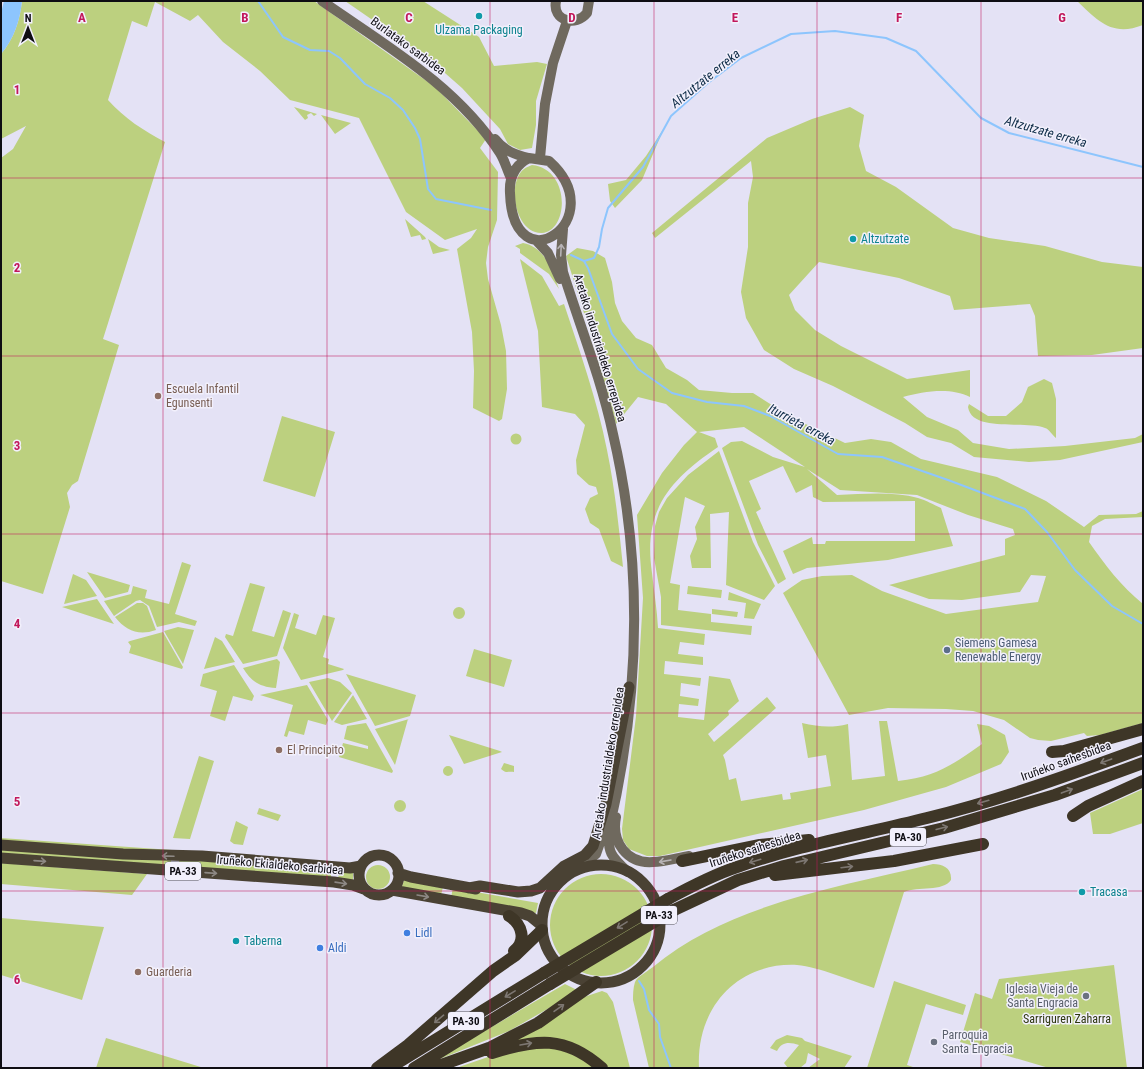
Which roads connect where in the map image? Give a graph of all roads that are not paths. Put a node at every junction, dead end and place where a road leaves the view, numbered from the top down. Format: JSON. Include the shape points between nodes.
{"nodes":[{"id":1,"x":322,"y":1,"type":"edge"},
{"id":2,"x":331,"y":1,"type":"edge"},
{"id":3,"x":556,"y":1,"type":"edge"},
{"id":4,"x":589,"y":1,"type":"edge"},
{"id":5,"x":567,"y":21,"type":"junction"},
{"id":6,"x":534,"y":158,"type":"junction"},
{"id":7,"x":511,"y":178,"type":"junction"},
{"id":8,"x":563,"y":229,"type":"junction"},
{"id":9,"x":536,"y":240,"type":"junction"},
{"id":10,"x":631,"y":686,"type":"junction"},
{"id":11,"x":1143,"y":729,"type":"edge"},
{"id":12,"x":1143,"y":748,"type":"edge"},
{"id":13,"x":1052,"y":752,"type":"dead end"},
{"id":14,"x":1143,"y":763,"type":"edge"},
{"id":15,"x":1143,"y":766,"type":"edge"},
{"id":16,"x":1110,"y":775,"type":"junction"},
{"id":17,"x":1143,"y":781,"type":"edge"},
{"id":18,"x":1073,"y":816,"type":"dead end"},
{"id":19,"x":928,"y":818,"type":"junction"},
{"id":20,"x":983,"y":844,"type":"dead end"},
{"id":21,"x":1,"y":845,"type":"edge"},
{"id":22,"x":703,"y":853,"type":"dead end"},
{"id":23,"x":1,"y":858,"type":"edge"},
{"id":24,"x":682,"y":861,"type":"dead end"},
{"id":25,"x":360,"y":866,"type":"junction"},
{"id":26,"x":577,"y":869,"type":"junction"},
{"id":27,"x":628,"y":872,"type":"junction"},
{"id":28,"x":398,"y":873,"type":"junction"},
{"id":29,"x":469,"y":888,"type":"junction"},
{"id":30,"x":364,"y":889,"type":"junction"},
{"id":31,"x":392,"y":890,"type":"junction"},
{"id":32,"x":547,"y":896,"type":"junction"},
{"id":33,"x":454,"y":901,"type":"junction"},
{"id":34,"x":674,"y":910,"type":"junction"},
{"id":35,"x":509,"y":916,"type":"joint"},
{"id":36,"x":541,"y":927,"type":"junction"},
{"id":37,"x":596,"y":982,"type":"junction"},
{"id":38,"x":454,"y":1006,"type":"junction"},
{"id":39,"x":377,"y":1068,"type":"edge"},
{"id":40,"x":389,"y":1068,"type":"edge"},
{"id":41,"x":414,"y":1068,"type":"edge"},
{"id":42,"x":433,"y":1068,"type":"edge"},
{"id":43,"x":449,"y":1068,"type":"edge"},
{"id":44,"x":602,"y":1068,"type":"edge"}],
"edges":[{"from":1,"to":7,"type":"main road","name":"Burlatako sarbidea","via":[[436,81],[492,141]]},
{"from":2,"to":6,"type":"main road","name":"Burlatako sarbidea","via":[[440,79],[497,142],[516,156]]},
{"from":3,"to":5,"type":"main road","via":[[558,15]]},
{"from":4,"to":5,"type":"main road","via":[[584,18]]},
{"from":5,"to":6,"type":"main road","via":[[553,63]]},
{"from":6,"to":7,"type":"main road","via":[[520,162]]},
{"from":6,"to":8,"type":"main road","via":[[549,161],[565,179],[571,206]]},
{"from":7,"to":9,"type":"main road","via":[[510,203],[516,225],[520,232]]},
{"from":8,"to":9,"type":"main road","via":[[547,240]]},
{"from":10,"to":8,"type":"main road","name":"Aretako industrialdeko errepidea","one_way":true,"via":[[635,624],[628,509],[602,390],[562,272]]},
{"from":9,"to":10,"type":"main road","name":"Aretako industrialdeko errepidea","via":[[548,253],[558,271],[598,391],[612,445],[625,520],[630,577]]},
{"from":22,"to":10,"type":"main road","one_way":true,"via":[[639,862],[619,846],[615,821],[635,703]]},
{"from":10,"to":26,"type":"main road","name":"Aretako industrialdeko errepidea","via":[[624,736],[602,842],[596,854]]},
{"from":10,"to":27,"type":"main road","name":"Aretako industrialdeko errepidea","via":[[627,737],[608,845],[614,860]]},
{"from":10,"to":29,"type":"highway","via":[[606,804],[593,846],[585,855],[564,866],[540,888],[518,892],[480,886]]},
{"from":11,"to":13,"type":"highway"},
{"from":12,"to":19,"type":"highway","name":"Iruñeko saihesbidea","number":"PA-30","one_way":true,"via":[[1031,789]]},
{"from":14,"to":16,"type":"highway","name":"Iruñeko saihesbidea","number":"PA-30"},
{"from":15,"to":16,"type":"highway"},
{"from":34,"to":16,"type":"highway","name":"Iruñeko saihesbidea","number":"PA-30","one_way":true,"via":[[738,880],[784,866],[944,828],[1055,795]]},
{"from":17,"to":18,"type":"highway","via":[[1088,806]]},
{"from":19,"to":24,"type":"highway","via":[[816,839],[760,845]]},
{"from":19,"to":40,"type":"highway","name":"Iruñeko saihesbidea","number":"PA-30","one_way":true,"bridge":true,"via":[[787,851],[736,867],[698,883]]},
{"from":34,"to":20,"type":"highway","one_way":true,"via":[[771,876],[894,861]]},
{"from":25,"to":21,"type":"highway","name":"Iruñeko Ekialdeko sarbidea","number":"PA-33","one_way":true,"via":[[350,868],[202,856],[123,854]]},
{"from":23,"to":30,"type":"highway","name":"Iruñeko Ekialdeko sarbidea","number":"PA-33","one_way":true,"via":[[334,882]]},
{"from":25,"to":28,"type":"highway","number":"PA-33","via":[[378,855],[392,860]]},
{"from":25,"to":30,"type":"highway","via":[[358,874]]},
{"from":26,"to":27,"type":"highway","number":"PA-33","via":[[594,865]]},
{"from":26,"to":32,"type":"highway","number":"PA-33","via":[[565,876]]},
{"from":27,"to":37,"type":"highway","number":"PA-33","via":[[642,882],[657,904],[660,931],[657,944],[647,963],[632,976],[606,985]]},
{"from":28,"to":29,"type":"highway"},
{"from":28,"to":31,"type":"highway","via":[[396,885]]},
{"from":29,"to":32,"type":"highway","via":[[529,899]]},
{"from":30,"to":31,"type":"highway","number":"PA-33","via":[[370,894],[377,895]]},
{"from":31,"to":33,"type":"highway","number":"PA-33","one_way":true},
{"from":32,"to":36,"type":"highway","number":"PA-33","via":[[542,910]]},
{"from":33,"to":35,"type":"highway","via":[[468,908]]},
{"from":33,"to":36,"type":"highway","number":"PA-33","via":[[530,916]]},
{"from":34,"to":41,"type":"highway","name":"Iruñeko saihesbidea","number":"PA-30","bridge":true},
{"from":35,"to":38,"type":"highway","via":[[516,921],[521,930],[518,948],[480,978]]},
{"from":36,"to":37,"type":"highway","number":"PA-33","via":[[554,959],[576,976]]},
{"from":36,"to":38,"type":"highway","via":[[516,955]]},
{"from":42,"to":37,"type":"highway","one_way":true,"via":[[489,1048],[538,1023]]},
{"from":38,"to":39,"type":"highway","one_way":true},
{"from":43,"to":44,"type":"highway","one_way":true,"via":[[505,1049],[536,1042],[570,1046]]}]}
